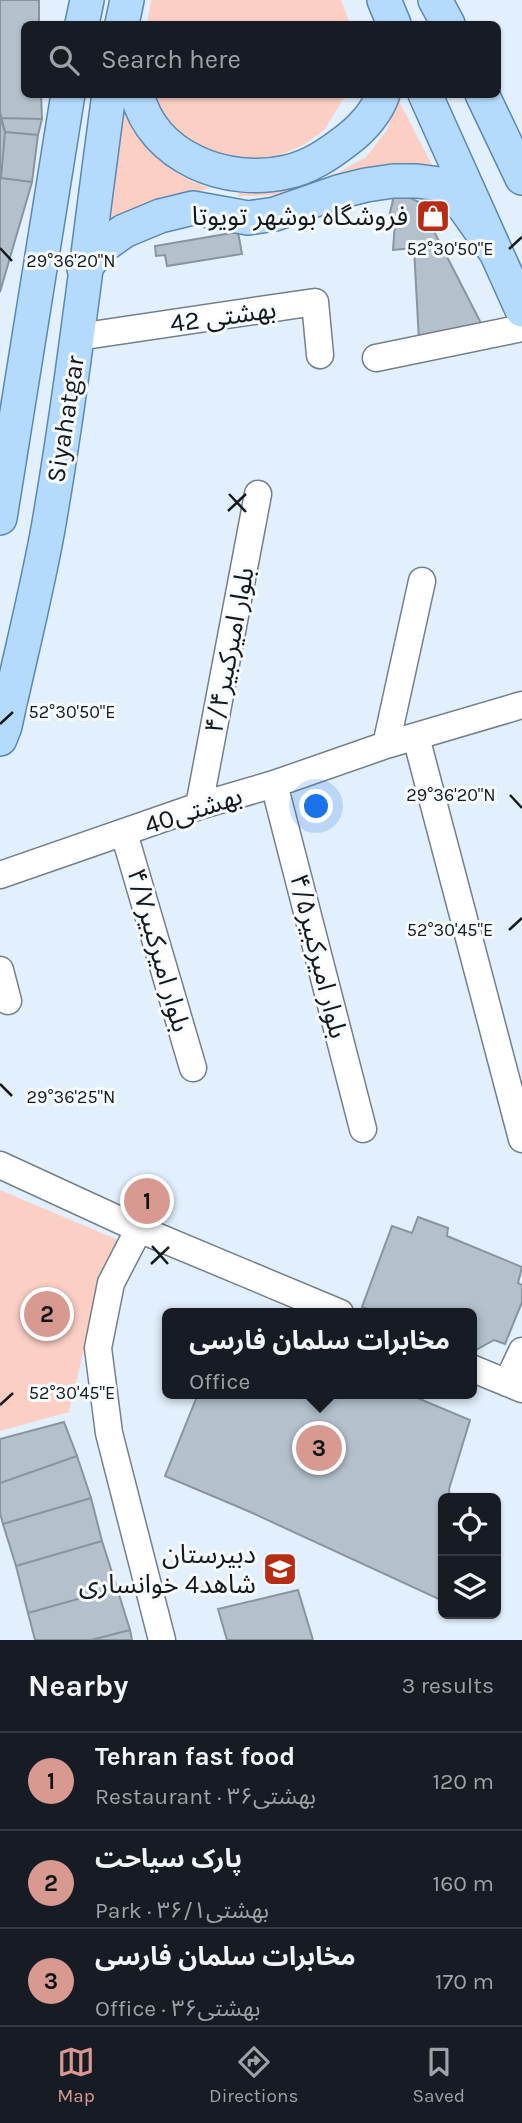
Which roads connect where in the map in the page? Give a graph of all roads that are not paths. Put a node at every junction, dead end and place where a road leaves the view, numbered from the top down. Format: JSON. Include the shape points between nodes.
{"nodes":[{"id":1,"x":63,"y":0,"type":"edge"},
{"id":2,"x":87,"y":0,"type":"edge"},
{"id":3,"x":127,"y":0,"type":"edge"},
{"id":4,"x":132,"y":0,"type":"edge"},
{"id":5,"x":383,"y":0,"type":"edge"},
{"id":6,"x":435,"y":0,"type":"edge"},
{"id":7,"x":461,"y":0,"type":"edge"},
{"id":8,"x":64,"y":21,"type":"edge"},
{"id":9,"x":83,"y":21,"type":"edge"},
{"id":10,"x":123,"y":21,"type":"edge"},
{"id":11,"x":132,"y":21,"type":"edge"},
{"id":12,"x":386,"y":21,"type":"edge"},
{"id":13,"x":393,"y":21,"type":"edge"},
{"id":14,"x":446,"y":21,"type":"edge"},
{"id":15,"x":463,"y":21,"type":"edge"},
{"id":16,"x":67,"y":98,"type":"edge"},
{"id":17,"x":108,"y":98,"type":"edge"},
{"id":18,"x":138,"y":98,"type":"edge"},
{"id":19,"x":382,"y":98,"type":"edge"},
{"id":20,"x":427,"y":98,"type":"edge"},
{"id":21,"x":484,"y":98,"type":"edge"},
{"id":22,"x":522,"y":178,"type":"edge"},
{"id":23,"x":495,"y":251,"type":"junction"},
{"id":24,"x":84,"y":269,"type":"junction"},
{"id":25,"x":522,"y":310,"type":"edge"},
{"id":26,"x":522,"y":328,"type":"edge"},
{"id":27,"x":78,"y":337,"type":"junction"},
{"id":28,"x":320,"y":355,"type":"dead end"},
{"id":29,"x":376,"y":358,"type":"dead end"},
{"id":30,"x":258,"y":494,"type":"dead end"},
{"id":31,"x":0,"y":518,"type":"edge"},
{"id":32,"x":422,"y":581,"type":"dead end"},
{"id":33,"x":522,"y":705,"type":"edge"},
{"id":34,"x":416,"y":737,"type":"junction"},
{"id":35,"x":0,"y":739,"type":"edge"},
{"id":36,"x":386,"y":745,"type":"junction"},
{"id":37,"x":274,"y":784,"type":"junction"},
{"id":38,"x":199,"y":806,"type":"junction"},
{"id":39,"x":124,"y":833,"type":"junction"},
{"id":40,"x":0,"y":875,"type":"edge"},
{"id":41,"x":0,"y":970,"type":"edge"},
{"id":42,"x":8,"y":1001,"type":"dead end"},
{"id":43,"x":193,"y":1068,"type":"dead end"},
{"id":44,"x":363,"y":1129,"type":"dead end"},
{"id":45,"x":522,"y":1139,"type":"edge"},
{"id":46,"x":0,"y":1165,"type":"edge"},
{"id":47,"x":139,"y":1229,"type":"junction"},
{"id":48,"x":328,"y":1308,"type":"edge"},
{"id":49,"x":522,"y":1351,"type":"edge"},
{"id":50,"x":477,"y":1370,"type":"edge"},
{"id":51,"x":515,"y":1386,"type":"edge"},
{"id":52,"x":162,"y":1640,"type":"edge"}],
"edges":[{"from":1,"to":8,"type":"main road"},
{"from":2,"to":9,"type":"main road"},
{"from":3,"to":10,"type":"main road"},
{"from":4,"to":11,"type":"main road"},
{"from":5,"to":12,"type":"main road"},
{"from":5,"to":13,"type":"main road"},
{"from":6,"to":14,"type":"main road"},
{"from":7,"to":15,"type":"main road"},
{"from":16,"to":31,"type":"main road"},
{"from":17,"to":24,"type":"main road","name":"Siyahatgar"},
{"from":18,"to":19,"type":"main road","via":[[160,138],[182,156],[212,171],[250,176],[287,172],[326,157],[357,133]]},
{"from":20,"to":23,"type":"main road"},
{"from":21,"to":22,"type":"main road"},
{"from":23,"to":24,"type":"main road","via":[[464,207],[440,184],[393,181],[338,192],[275,214],[248,218],[193,208],[160,216],[124,231],[103,246]]},
{"from":23,"to":25,"type":"main road"},
{"from":24,"to":27,"type":"main road","name":"Siyahatgar"},
{"from":26,"to":29,"type":"street"},
{"from":27,"to":28,"type":"street","name":"42 بهشتی","via":[[315,302]]},
{"from":27,"to":35,"type":"main road","name":"Siyahatgar","via":[[47,532]]},
{"from":30,"to":38,"type":"street","name":"بلوار امیرکبیر۴/۴"},
{"from":32,"to":36,"type":"street"},
{"from":33,"to":34,"type":"street","name":"40بهشتی"},
{"from":34,"to":36,"type":"street","name":"40بهشتی"},
{"from":34,"to":45,"type":"street"},
{"from":36,"to":37,"type":"street","name":"40بهشتی"},
{"from":37,"to":38,"type":"street","name":"40بهشتی"},
{"from":37,"to":44,"type":"street","name":"بلوار امیرکبیر۴/۵"},
{"from":38,"to":39,"type":"street","name":"40بهشتی"},
{"from":39,"to":40,"type":"street","name":"40بهشتی"},
{"from":39,"to":43,"type":"street","name":"بلوار امیرکبیر۴/۷"},
{"from":41,"to":42,"type":"street"},
{"from":46,"to":47,"type":"street"},
{"from":47,"to":48,"type":"street"},
{"from":47,"to":52,"type":"street","via":[[111,1283],[98,1348],[108,1433]]},
{"from":49,"to":51,"type":"street"},
{"from":50,"to":51,"type":"street"}]}
